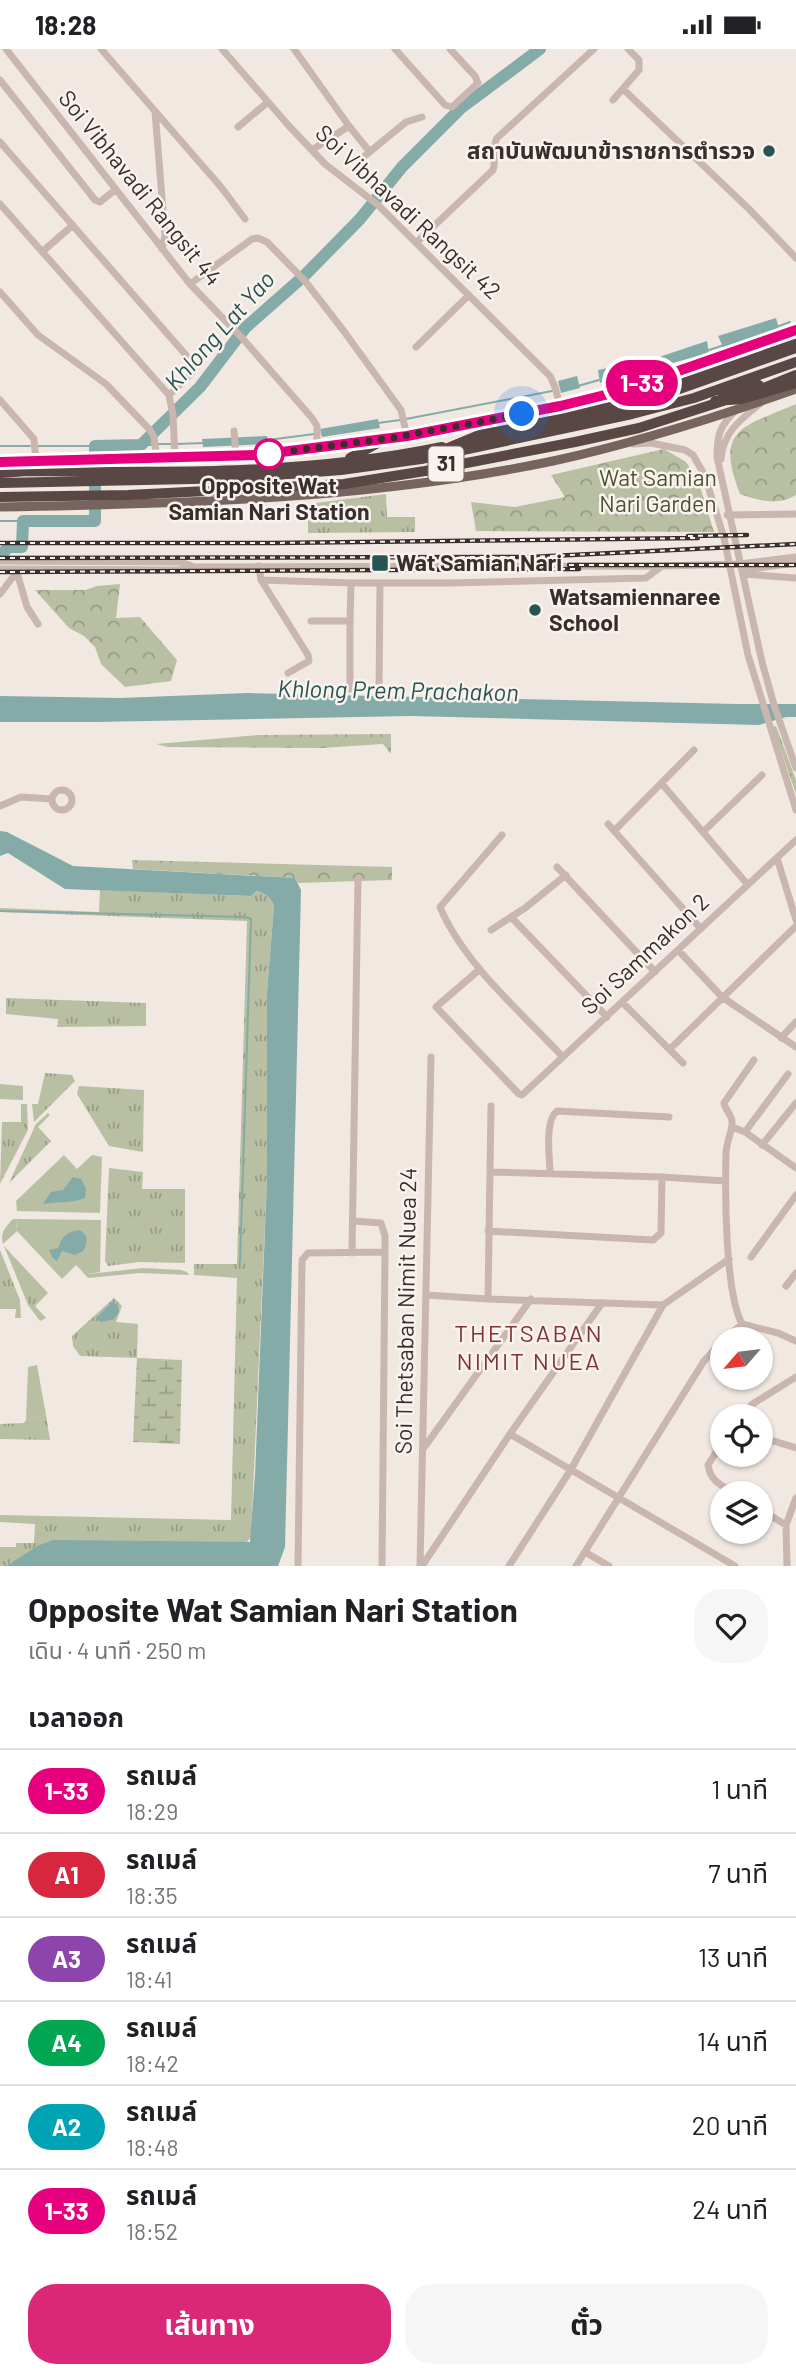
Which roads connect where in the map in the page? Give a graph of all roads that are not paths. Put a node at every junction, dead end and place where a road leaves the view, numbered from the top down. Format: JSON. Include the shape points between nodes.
{"nodes":[{"id":1,"x":6,"y":49,"type":"edge"},
{"id":2,"x":101,"y":49,"type":"edge"},
{"id":3,"x":294,"y":49,"type":"edge"},
{"id":4,"x":395,"y":49,"type":"edge"},
{"id":5,"x":450,"y":49,"type":"edge"},
{"id":6,"x":594,"y":49,"type":"edge"},
{"id":7,"x":628,"y":49,"type":"edge"},
{"id":8,"x":228,"y":51,"type":"edge"},
{"id":9,"x":0,"y":80,"type":"edge"},
{"id":10,"x":623,"y":89,"type":"junction"},
{"id":11,"x":613,"y":100,"type":"dead end"},
{"id":12,"x":268,"y":102,"type":"junction"},
{"id":13,"x":155,"y":110,"type":"junction"},
{"id":14,"x":422,"y":117,"type":"dead end"},
{"id":15,"x":349,"y":126,"type":"junction"},
{"id":16,"x":238,"y":127,"type":"dead end"},
{"id":17,"x":0,"y":142,"type":"edge"},
{"id":18,"x":312,"y":150,"type":"junction"},
{"id":19,"x":369,"y":151,"type":"junction"},
{"id":20,"x":360,"y":159,"type":"dead end"},
{"id":21,"x":116,"y":190,"type":"junction"},
{"id":22,"x":0,"y":204,"type":"edge"},
{"id":23,"x":245,"y":219,"type":"dead end"},
{"id":24,"x":73,"y":225,"type":"junction"},
{"id":25,"x":416,"y":242,"type":"junction"},
{"id":26,"x":162,"y":249,"type":"junction"},
{"id":27,"x":42,"y":252,"type":"junction"},
{"id":28,"x":796,"y":257,"type":"edge"},
{"id":29,"x":190,"y":284,"type":"junction"},
{"id":30,"x":0,"y":292,"type":"edge"},
{"id":31,"x":469,"y":295,"type":"junction"},
{"id":32,"x":796,"y":330,"type":"edge"},
{"id":33,"x":796,"y":339,"type":"edge"},
{"id":34,"x":416,"y":347,"type":"dead end"},
{"id":35,"x":796,"y":348,"type":"edge"},
{"id":36,"x":796,"y":362,"type":"edge"},
{"id":37,"x":796,"y":373,"type":"edge"},
{"id":38,"x":796,"y":383,"type":"edge"},
{"id":39,"x":627,"y":389,"type":"junction"},
{"id":40,"x":796,"y":389,"type":"edge"},
{"id":41,"x":667,"y":392,"type":"junction"},
{"id":42,"x":169,"y":395,"type":"junction"},
{"id":43,"x":767,"y":398,"type":"junction"},
{"id":44,"x":0,"y":400,"type":"edge"},
{"id":45,"x":715,"y":401,"type":"junction"},
{"id":46,"x":560,"y":406,"type":"junction"},
{"id":47,"x":739,"y":407,"type":"junction"},
{"id":48,"x":234,"y":432,"type":"dead end"},
{"id":49,"x":407,"y":436,"type":"junction"},
{"id":50,"x":385,"y":439,"type":"junction"},
{"id":51,"x":317,"y":444,"type":"junction"},
{"id":52,"x":621,"y":444,"type":"junction"},
{"id":53,"x":236,"y":453,"type":"junction"},
{"id":54,"x":157,"y":459,"type":"junction"},
{"id":55,"x":175,"y":459,"type":"junction"},
{"id":56,"x":421,"y":459,"type":"junction"},
{"id":57,"x":36,"y":462,"type":"junction"},
{"id":58,"x":344,"y":462,"type":"junction"},
{"id":59,"x":0,"y":464,"type":"edge"},
{"id":60,"x":28,"y":471,"type":"junction"},
{"id":61,"x":0,"y":473,"type":"edge"},
{"id":62,"x":721,"y":478,"type":"junction"},
{"id":63,"x":0,"y":483,"type":"edge"},
{"id":64,"x":2,"y":496,"type":"edge"},
{"id":65,"x":94,"y":501,"type":"junction"},
{"id":66,"x":0,"y":507,"type":"edge"},
{"id":67,"x":730,"y":515,"type":"junction"},
{"id":68,"x":796,"y":515,"type":"edge"},
{"id":69,"x":718,"y":516,"type":"junction"},
{"id":70,"x":796,"y":557,"type":"edge"},
{"id":71,"x":796,"y":563,"type":"edge"},
{"id":72,"x":1,"y":565,"type":"edge"},
{"id":73,"x":729,"y":565,"type":"junction"},
{"id":74,"x":259,"y":566,"type":"junction"},
{"id":75,"x":663,"y":566,"type":"junction"},
{"id":76,"x":192,"y":567,"type":"junction"},
{"id":77,"x":741,"y":569,"type":"junction"},
{"id":78,"x":16,"y":571,"type":"junction"},
{"id":79,"x":793,"y":578,"type":"edge"},
{"id":80,"x":261,"y":580,"type":"junction"},
{"id":81,"x":351,"y":583,"type":"junction"},
{"id":82,"x":380,"y":583,"type":"junction"},
{"id":83,"x":796,"y":589,"type":"edge"},
{"id":84,"x":0,"y":594,"type":"edge"},
{"id":85,"x":311,"y":621,"type":"dead end"},
{"id":86,"x":350,"y":621,"type":"junction"},
{"id":87,"x":38,"y":624,"type":"dead end"},
{"id":88,"x":288,"y":673,"type":"dead end"},
{"id":89,"x":350,"y":689,"type":"dead end"},
{"id":90,"x":379,"y":691,"type":"dead end"},
{"id":91,"x":694,"y":750,"type":"dead end"},
{"id":92,"x":796,"y":768,"type":"edge"},
{"id":93,"x":762,"y":775,"type":"dead end"},
{"id":94,"x":662,"y":784,"type":"junction"},
{"id":95,"x":52,"y":799,"type":"dead end"},
{"id":96,"x":0,"y":806,"type":"edge"},
{"id":97,"x":796,"y":810,"type":"edge"},
{"id":98,"x":608,"y":824,"type":"dead end"},
{"id":99,"x":615,"y":830,"type":"junction"},
{"id":100,"x":704,"y":831,"type":"junction"},
{"id":101,"x":502,"y":835,"type":"dead end"},
{"id":102,"x":796,"y":840,"type":"edge"},
{"id":103,"x":777,"y":858,"type":"junction"},
{"id":104,"x":557,"y":866,"type":"dead end"},
{"id":105,"x":566,"y":875,"type":"junction"},
{"id":106,"x":358,"y":878,"type":"dead end"},
{"id":107,"x":748,"y":885,"type":"junction"},
{"id":108,"x":511,"y":917,"type":"junction"},
{"id":109,"x":796,"y":920,"type":"edge"},
{"id":110,"x":796,"y":926,"type":"edge"},
{"id":111,"x":701,"y":929,"type":"junction"},
{"id":112,"x":491,"y":930,"type":"dead end"},
{"id":113,"x":678,"y":950,"type":"junction"},
{"id":114,"x":480,"y":969,"type":"junction"},
{"id":115,"x":655,"y":972,"type":"junction"},
{"id":116,"x":722,"y":997,"type":"junction"},
{"id":117,"x":622,"y":1002,"type":"junction"},
{"id":118,"x":607,"y":1017,"type":"junction"},
{"id":119,"x":796,"y":1022,"type":"edge"},
{"id":120,"x":780,"y":1038,"type":"junction"},
{"id":121,"x":796,"y":1047,"type":"edge"},
{"id":122,"x":670,"y":1049,"type":"junction"},
{"id":123,"x":431,"y":1057,"type":"dead end"},
{"id":124,"x":563,"y":1057,"type":"junction"},
{"id":125,"x":754,"y":1060,"type":"dead end"},
{"id":126,"x":683,"y":1063,"type":"dead end"},
{"id":127,"x":788,"y":1074,"type":"dead end"},
{"id":128,"x":796,"y":1103,"type":"edge"},
{"id":129,"x":491,"y":1106,"type":"dead end"},
{"id":130,"x":669,"y":1117,"type":"dead end"},
{"id":131,"x":732,"y":1127,"type":"junction"},
{"id":132,"x":745,"y":1132,"type":"junction"},
{"id":133,"x":762,"y":1145,"type":"junction"},
{"id":134,"x":796,"y":1168,"type":"edge"},
{"id":135,"x":490,"y":1172,"type":"junction"},
{"id":136,"x":550,"y":1173,"type":"junction"},
{"id":137,"x":662,"y":1177,"type":"junction"},
{"id":138,"x":725,"y":1181,"type":"junction"},
{"id":139,"x":796,"y":1195,"type":"edge"},
{"id":140,"x":353,"y":1221,"type":"junction"},
{"id":141,"x":488,"y":1231,"type":"junction"},
{"id":142,"x":385,"y":1252,"type":"junction"},
{"id":143,"x":352,"y":1253,"type":"junction"},
{"id":144,"x":751,"y":1257,"type":"dead end"},
{"id":145,"x":729,"y":1259,"type":"junction"},
{"id":146,"x":796,"y":1274,"type":"edge"},
{"id":147,"x":786,"y":1286,"type":"dead end"},
{"id":148,"x":426,"y":1295,"type":"junction"},
{"id":149,"x":488,"y":1299,"type":"junction"},
{"id":150,"x":531,"y":1299,"type":"junction"},
{"id":151,"x":602,"y":1303,"type":"junction"},
{"id":152,"x":663,"y":1305,"type":"junction"},
{"id":153,"x":743,"y":1324,"type":"junction"},
{"id":154,"x":739,"y":1327,"type":"edge"},
{"id":155,"x":796,"y":1341,"type":"edge"},
{"id":156,"x":710,"y":1355,"type":"edge"},
{"id":157,"x":796,"y":1377,"type":"edge"},
{"id":158,"x":753,"y":1404,"type":"edge"},
{"id":159,"x":510,"y":1434,"type":"junction"},
{"id":160,"x":773,"y":1441,"type":"edge"},
{"id":161,"x":796,"y":1448,"type":"edge"},
{"id":162,"x":422,"y":1449,"type":"junction"},
{"id":163,"x":710,"y":1462,"type":"edge"},
{"id":164,"x":570,"y":1471,"type":"junction"},
{"id":165,"x":715,"y":1481,"type":"edge"},
{"id":166,"x":619,"y":1497,"type":"junction"},
{"id":167,"x":796,"y":1497,"type":"edge"},
{"id":168,"x":773,"y":1517,"type":"edge"},
{"id":169,"x":786,"y":1525,"type":"junction"},
{"id":170,"x":585,"y":1552,"type":"junction"},
{"id":171,"x":298,"y":1566,"type":"edge"},
{"id":172,"x":382,"y":1566,"type":"edge"},
{"id":173,"x":421,"y":1566,"type":"edge"},
{"id":174,"x":509,"y":1566,"type":"edge"},
{"id":175,"x":576,"y":1566,"type":"edge"},
{"id":176,"x":609,"y":1566,"type":"edge"},
{"id":177,"x":735,"y":1566,"type":"edge"},
{"id":178,"x":787,"y":1566,"type":"edge"}],
"edges":[{"from":1,"to":21,"type":"street","name":"Soi Vibhavadi Rangsit 44"},
{"from":2,"to":13,"type":"street"},
{"from":3,"to":15,"type":"street"},
{"from":4,"to":5,"type":"street","via":[[449,107],[477,85],[475,76]]},
{"from":6,"to":25,"type":"street","via":[[497,138],[493,170]]},
{"from":7,"to":10,"type":"street","via":[[640,67]]},
{"from":8,"to":12,"type":"street","name":"Soi Vibhavadi Rangsit 42"},
{"from":9,"to":21,"type":"street","via":[[95,200],[100,202]]},
{"from":10,"to":11,"type":"street"},
{"from":10,"to":28,"type":"street"},
{"from":12,"to":16,"type":"street"},
{"from":12,"to":18,"type":"street","name":"Soi Vibhavadi Rangsit 42"},
{"from":13,"to":23,"type":"street"},
{"from":13,"to":26,"type":"street","via":[[165,236]]},
{"from":14,"to":19,"type":"street","via":[[406,122]]},
{"from":15,"to":18,"type":"street"},
{"from":15,"to":19,"type":"street"},
{"from":17,"to":24,"type":"street"},
{"from":18,"to":25,"type":"street","name":"Soi Vibhavadi Rangsit 42"},
{"from":19,"to":20,"type":"street"},
{"from":21,"to":26,"type":"street","name":"Soi Vibhavadi Rangsit 44"},
{"from":22,"to":27,"type":"street"},
{"from":24,"to":27,"type":"street"},
{"from":24,"to":42,"type":"street","via":[[192,362],[192,373]]},
{"from":25,"to":31,"type":"street","name":"Soi Vibhavadi Rangsit 42"},
{"from":26,"to":29,"type":"street","name":"Soi Vibhavadi Rangsit 44"},
{"from":27,"to":42,"type":"street"},
{"from":29,"to":49,"type":"street","via":[[252,239],[267,242],[352,341],[403,414]]},
{"from":29,"to":51,"type":"street","name":"Soi Vibhavadi Rangsit 44","via":[[300,404],[317,428]]},
{"from":30,"to":54,"type":"street","via":[[38,335],[106,384],[150,430]]},
{"from":31,"to":34,"type":"street"},
{"from":31,"to":46,"type":"street","name":"Soi Vibhavadi Rangsit 42","via":[[550,376]]},
{"from":32,"to":39,"type":"main road","number":"31"},
{"from":33,"to":56,"type":"highway","bridge":true,"via":[[664,385],[491,431]]},
{"from":35,"to":41,"type":"highway","number":"31"},
{"from":36,"to":56,"type":"highway","number":"31","bridge":true,"via":[[694,398]]},
{"from":37,"to":45,"type":"highway","number":"31","bridge":true},
{"from":37,"to":65,"type":"highway","number":"31","via":[[753,392],[639,428],[425,471],[344,484]]},
{"from":38,"to":45,"type":"highway","bridge":true,"via":[[741,399]]},
{"from":39,"to":41,"type":"highway"},
{"from":39,"to":46,"type":"main road","number":"31"},
{"from":40,"to":43,"type":"main road","number":"31"},
{"from":41,"to":58,"type":"highway","number":"31","via":[[631,406],[569,420],[420,452]]},
{"from":42,"to":55,"type":"street"},
{"from":43,"to":47,"type":"main road","number":"31"},
{"from":43,"to":62,"type":"street","via":[[725,439]]},
{"from":44,"to":57,"type":"street","via":[[34,439]]},
{"from":45,"to":64,"type":"highway","number":"31","via":[[573,439],[341,481]]},
{"from":46,"to":49,"type":"main road","number":"31"},
{"from":47,"to":52,"type":"main road","number":"31"},
{"from":47,"to":62,"type":"street","via":[[717,439]]},
{"from":48,"to":53,"type":"street"},
{"from":49,"to":50,"type":"main road","number":"31"},
{"from":50,"to":51,"type":"main road","number":"31"},
{"from":50,"to":58,"type":"highway"},
{"from":51,"to":53,"type":"main road","number":"31"},
{"from":52,"to":65,"type":"main road","number":"31","via":[[519,467],[359,491],[276,499]]},
{"from":52,"to":69,"type":"street","via":[[671,446],[693,455]]},
{"from":53,"to":55,"type":"main road","number":"31"},
{"from":54,"to":55,"type":"main road","number":"31"},
{"from":54,"to":57,"type":"main road","number":"31"},
{"from":56,"to":63,"type":"highway","number":"31","via":[[239,478]]},
{"from":57,"to":59,"type":"main road","number":"31"},
{"from":58,"to":60,"type":"highway","number":"31","via":[[239,470]]},
{"from":59,"to":60,"type":"highway"},
{"from":60,"to":61,"type":"highway","number":"31"},
{"from":62,"to":67,"type":"street"},
{"from":64,"to":65,"type":"highway","number":"31"},
{"from":65,"to":66,"type":"main road","number":"31"},
{"from":67,"to":68,"type":"street"},
{"from":67,"to":69,"type":"street"},
{"from":67,"to":77,"type":"street"},
{"from":69,"to":73,"type":"street"},
{"from":70,"to":77,"type":"street"},
{"from":71,"to":77,"type":"street"},
{"from":72,"to":76,"type":"street","via":[[180,562]]},
{"from":72,"to":78,"type":"street"},
{"from":73,"to":75,"type":"street"},
{"from":73,"to":77,"type":"street"},
{"from":73,"to":97,"type":"street","via":[[751,667]]},
{"from":74,"to":75,"type":"street"},
{"from":74,"to":76,"type":"street"},
{"from":74,"to":80,"type":"street"},
{"from":75,"to":82,"type":"street","via":[[646,578]]},
{"from":76,"to":78,"type":"street"},
{"from":77,"to":79,"type":"street"},
{"from":77,"to":92,"type":"street","via":[[762,662]]},
{"from":78,"to":84,"type":"street"},
{"from":78,"to":87,"type":"street","via":[[27,607]]},
{"from":79,"to":83,"type":"street"},
{"from":80,"to":81,"type":"street"},
{"from":80,"to":88,"type":"street","via":[[308,655],[305,665]]},
{"from":81,"to":82,"type":"street"},
{"from":81,"to":86,"type":"street"},
{"from":82,"to":90,"type":"street"},
{"from":85,"to":86,"type":"street"},
{"from":86,"to":89,"type":"street"},
{"from":91,"to":94,"type":"street"},
{"from":93,"to":100,"type":"street"},
{"from":94,"to":99,"type":"street"},
{"from":94,"to":100,"type":"street"},
{"from":95,"to":96,"type":"street","via":[[21,797]]},
{"from":98,"to":99,"type":"street"},
{"from":99,"to":111,"type":"street"},
{"from":100,"to":107,"type":"street"},
{"from":101,"to":114,"type":"street","via":[[440,907]]},
{"from":102,"to":103,"type":"street","name":"Soi Sammakon 2"},
{"from":103,"to":107,"type":"street","name":"Soi Sammakon 2"},
{"from":103,"to":109,"type":"street"},
{"from":104,"to":105,"type":"street"},
{"from":105,"to":108,"type":"street"},
{"from":105,"to":115,"type":"street"},
{"from":106,"to":140,"type":"street"},
{"from":107,"to":111,"type":"street","name":"Soi Sammakon 2"},
{"from":108,"to":112,"type":"street"},
{"from":108,"to":118,"type":"street"},
{"from":110,"to":116,"type":"street"},
{"from":111,"to":113,"type":"street","name":"Soi Sammakon 2"},
{"from":113,"to":115,"type":"street","name":"Soi Sammakon 2"},
{"from":113,"to":116,"type":"street"},
{"from":114,"to":124,"type":"street"},
{"from":114,"to":124,"type":"street","name":"Soi Sammakon 2","via":[[436,1007],[520,1095]]},
{"from":115,"to":117,"type":"street","name":"Soi Sammakon 2"},
{"from":116,"to":120,"type":"street"},
{"from":116,"to":122,"type":"street"},
{"from":117,"to":118,"type":"street","name":"Soi Sammakon 2"},
{"from":117,"to":122,"type":"street"},
{"from":118,"to":124,"type":"street","name":"Soi Sammakon 2"},
{"from":119,"to":120,"type":"street"},
{"from":120,"to":121,"type":"street"},
{"from":122,"to":126,"type":"street"},
{"from":123,"to":148,"type":"street","name":"Soi Thetsaban Nimit Nuea 24"},
{"from":125,"to":131,"type":"street","via":[[724,1103]]},
{"from":127,"to":132,"type":"street"},
{"from":128,"to":133,"type":"street"},
{"from":129,"to":135,"type":"street"},
{"from":130,"to":136,"type":"street","via":[[557,1111],[549,1127]]},
{"from":131,"to":132,"type":"street"},
{"from":131,"to":138,"type":"street"},
{"from":132,"to":133,"type":"street"},
{"from":133,"to":134,"type":"street"},
{"from":135,"to":136,"type":"street"},
{"from":135,"to":141,"type":"street"},
{"from":136,"to":137,"type":"street"},
{"from":137,"to":138,"type":"street"},
{"from":137,"to":141,"type":"street","via":[[661,1233],[653,1240]]},
{"from":138,"to":145,"type":"street"},
{"from":139,"to":144,"type":"street"},
{"from":140,"to":142,"type":"street","via":[[382,1223]]},
{"from":140,"to":143,"type":"street"},
{"from":141,"to":149,"type":"street"},
{"from":142,"to":143,"type":"street"},
{"from":142,"to":172,"type":"street"},
{"from":143,"to":171,"type":"street","via":[[308,1253],[302,1259]]},
{"from":145,"to":152,"type":"street"},
{"from":145,"to":153,"type":"street"},
{"from":146,"to":147,"type":"street"},
{"from":148,"to":149,"type":"street"},
{"from":148,"to":162,"type":"street","name":"Soi Thetsaban Nimit Nuea 24"},
{"from":149,"to":150,"type":"street"},
{"from":150,"to":151,"type":"street"},
{"from":150,"to":162,"type":"street"},
{"from":151,"to":152,"type":"street"},
{"from":151,"to":159,"type":"street"},
{"from":152,"to":164,"type":"street"},
{"from":153,"to":154,"type":"street"},
{"from":153,"to":155,"type":"street"},
{"from":156,"to":166,"type":"street"},
{"from":157,"to":158,"type":"street"},
{"from":159,"to":164,"type":"street"},
{"from":159,"to":173,"type":"street"},
{"from":160,"to":161,"type":"street"},
{"from":162,"to":173,"type":"street","name":"Soi Thetsaban Nimit Nuea 24"},
{"from":163,"to":165,"type":"street","via":[[709,1473]]},
{"from":164,"to":166,"type":"street"},
{"from":164,"to":174,"type":"street"},
{"from":166,"to":170,"type":"street"},
{"from":166,"to":177,"type":"street"},
{"from":167,"to":169,"type":"street"},
{"from":168,"to":169,"type":"street"},
{"from":169,"to":178,"type":"street"},
{"from":170,"to":175,"type":"street"},
{"from":170,"to":176,"type":"street"}]}
